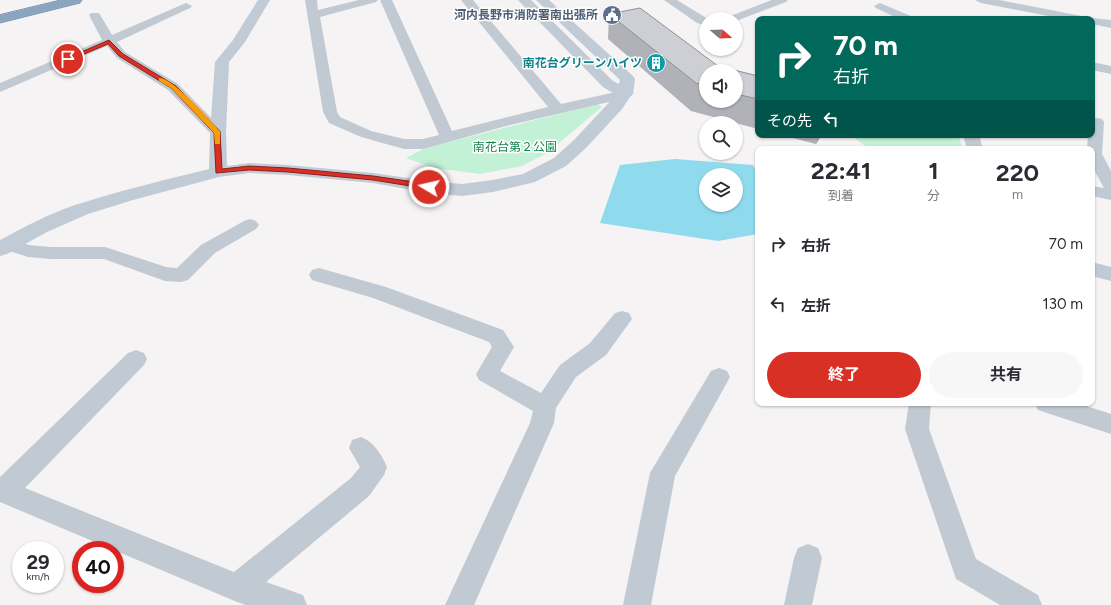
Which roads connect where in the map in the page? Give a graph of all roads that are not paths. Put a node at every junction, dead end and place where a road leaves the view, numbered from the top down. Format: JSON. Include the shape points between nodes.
{"nodes":[{"id":1,"x":51,"y":0,"type":"edge"},
{"id":2,"x":76,"y":0,"type":"edge"},
{"id":3,"x":264,"y":0,"type":"edge"},
{"id":4,"x":311,"y":0,"type":"edge"},
{"id":5,"x":372,"y":0,"type":"edge"},
{"id":6,"x":386,"y":0,"type":"edge"},
{"id":7,"x":467,"y":0,"type":"edge"},
{"id":8,"x":524,"y":0,"type":"edge"},
{"id":9,"x":542,"y":0,"type":"edge"},
{"id":10,"x":670,"y":0,"type":"edge"},
{"id":11,"x":782,"y":0,"type":"edge"},
{"id":12,"x":981,"y":0,"type":"edge"},
{"id":13,"x":186,"y":6,"type":"dead end"},
{"id":14,"x":880,"y":6,"type":"edge"},
{"id":15,"x":0,"y":13,"type":"edge"},
{"id":16,"x":1062,"y":14,"type":"edge"},
{"id":17,"x":95,"y":15,"type":"dead end"},
{"id":18,"x":314,"y":15,"type":"junction"},
{"id":19,"x":743,"y":15,"type":"edge"},
{"id":20,"x":902,"y":16,"type":"edge"},
{"id":21,"x":0,"y":19,"type":"edge"},
{"id":22,"x":699,"y":20,"type":"edge"},
{"id":23,"x":1095,"y":21,"type":"edge"},
{"id":24,"x":1111,"y":24,"type":"edge"},
{"id":25,"x":109,"y":41,"type":"junction"},
{"id":26,"x":1095,"y":67,"type":"edge"},
{"id":27,"x":1111,"y":70,"type":"edge"},
{"id":28,"x":0,"y":88,"type":"edge"},
{"id":29,"x":624,"y":94,"type":"junction"},
{"id":30,"x":558,"y":110,"type":"junction"},
{"id":31,"x":1100,"y":122,"type":"edge"},
{"id":32,"x":218,"y":132,"type":"junction"},
{"id":33,"x":447,"y":137,"type":"junction"},
{"id":34,"x":1095,"y":149,"type":"edge"},
{"id":35,"x":1095,"y":156,"type":"edge"},
{"id":36,"x":218,"y":172,"type":"junction"},
{"id":37,"x":1111,"y":187,"type":"edge"},
{"id":38,"x":1095,"y":192,"type":"edge"},
{"id":39,"x":1111,"y":195,"type":"edge"},
{"id":40,"x":250,"y":225,"type":"dead end"},
{"id":41,"x":4,"y":247,"type":"edge"},
{"id":42,"x":1095,"y":270,"type":"edge"},
{"id":43,"x":1111,"y":274,"type":"edge"},
{"id":44,"x":319,"y":275,"type":"dead end"},
{"id":45,"x":622,"y":319,"type":"dead end"},
{"id":46,"x":136,"y":359,"type":"dead end"},
{"id":47,"x":719,"y":377,"type":"dead end"},
{"id":48,"x":545,"y":406,"type":"junction"},
{"id":49,"x":920,"y":406,"type":"edge"},
{"id":50,"x":1055,"y":406,"type":"edge"},
{"id":51,"x":1111,"y":424,"type":"edge"},
{"id":52,"x":361,"y":448,"type":"dead end"},
{"id":53,"x":2,"y":491,"type":"edge"},
{"id":54,"x":808,"y":558,"type":"dead end"},
{"id":55,"x":237,"y":588,"type":"junction"},
{"id":56,"x":293,"y":605,"type":"edge"},
{"id":57,"x":459,"y":605,"type":"edge"},
{"id":58,"x":637,"y":605,"type":"edge"},
{"id":59,"x":798,"y":605,"type":"edge"},
{"id":60,"x":1028,"y":605,"type":"edge"}],
"edges":[{"from":1,"to":15,"type":"highway"},
{"from":2,"to":21,"type":"highway"},
{"from":3,"to":32,"type":"street","via":[[238,42],[222,62]]},
{"from":4,"to":18,"type":"street"},
{"from":5,"to":18,"type":"street"},
{"from":6,"to":33,"type":"street"},
{"from":7,"to":30,"type":"street"},
{"from":8,"to":29,"type":"street","via":[[608,84]]},
{"from":9,"to":29,"type":"street","via":[[628,79]]},
{"from":10,"to":22,"type":"street"},
{"from":11,"to":19,"type":"street"},
{"from":12,"to":16,"type":"street"},
{"from":13,"to":25,"type":"street"},
{"from":14,"to":20,"type":"street"},
{"from":17,"to":25,"type":"street"},
{"from":18,"to":33,"type":"street","via":[[330,112],[334,120],[366,134],[404,144],[423,144]]},
{"from":23,"to":24,"type":"street"},
{"from":25,"to":28,"type":"street"},
{"from":25,"to":32,"type":"street","via":[[121,55],[173,87]]},
{"from":26,"to":27,"type":"street"},
{"from":29,"to":30,"type":"street"},
{"from":29,"to":36,"type":"street","via":[[585,139],[560,162],[529,178],[493,186],[462,190],[373,178],[272,169],[249,168]]},
{"from":30,"to":33,"type":"street"},
{"from":31,"to":34,"type":"street"},
{"from":32,"to":36,"type":"street"},
{"from":35,"to":37,"type":"street"},
{"from":36,"to":41,"type":"street","via":[[149,189],[81,210],[40,227]]},
{"from":38,"to":39,"type":"street"},
{"from":40,"to":41,"type":"street","via":[[208,249],[181,275],[165,274],[105,253],[44,252]]},
{"from":42,"to":43,"type":"street"},
{"from":44,"to":48,"type":"street","via":[[379,292],[496,336],[503,347],[487,374]]},
{"from":45,"to":48,"type":"street","via":[[598,349],[568,371]]},
{"from":46,"to":53,"type":"street"},
{"from":47,"to":58,"type":"street","via":[[662,473]]},
{"from":48,"to":57,"type":"street","via":[[542,423]]},
{"from":49,"to":60,"type":"street","via":[[917,429],[966,569]]},
{"from":50,"to":51,"type":"street"},
{"from":52,"to":55,"type":"street","via":[[375,467],[360,487]]},
{"from":53,"to":55,"type":"street"},
{"from":54,"to":59,"type":"street"},
{"from":55,"to":56,"type":"street"}]}
